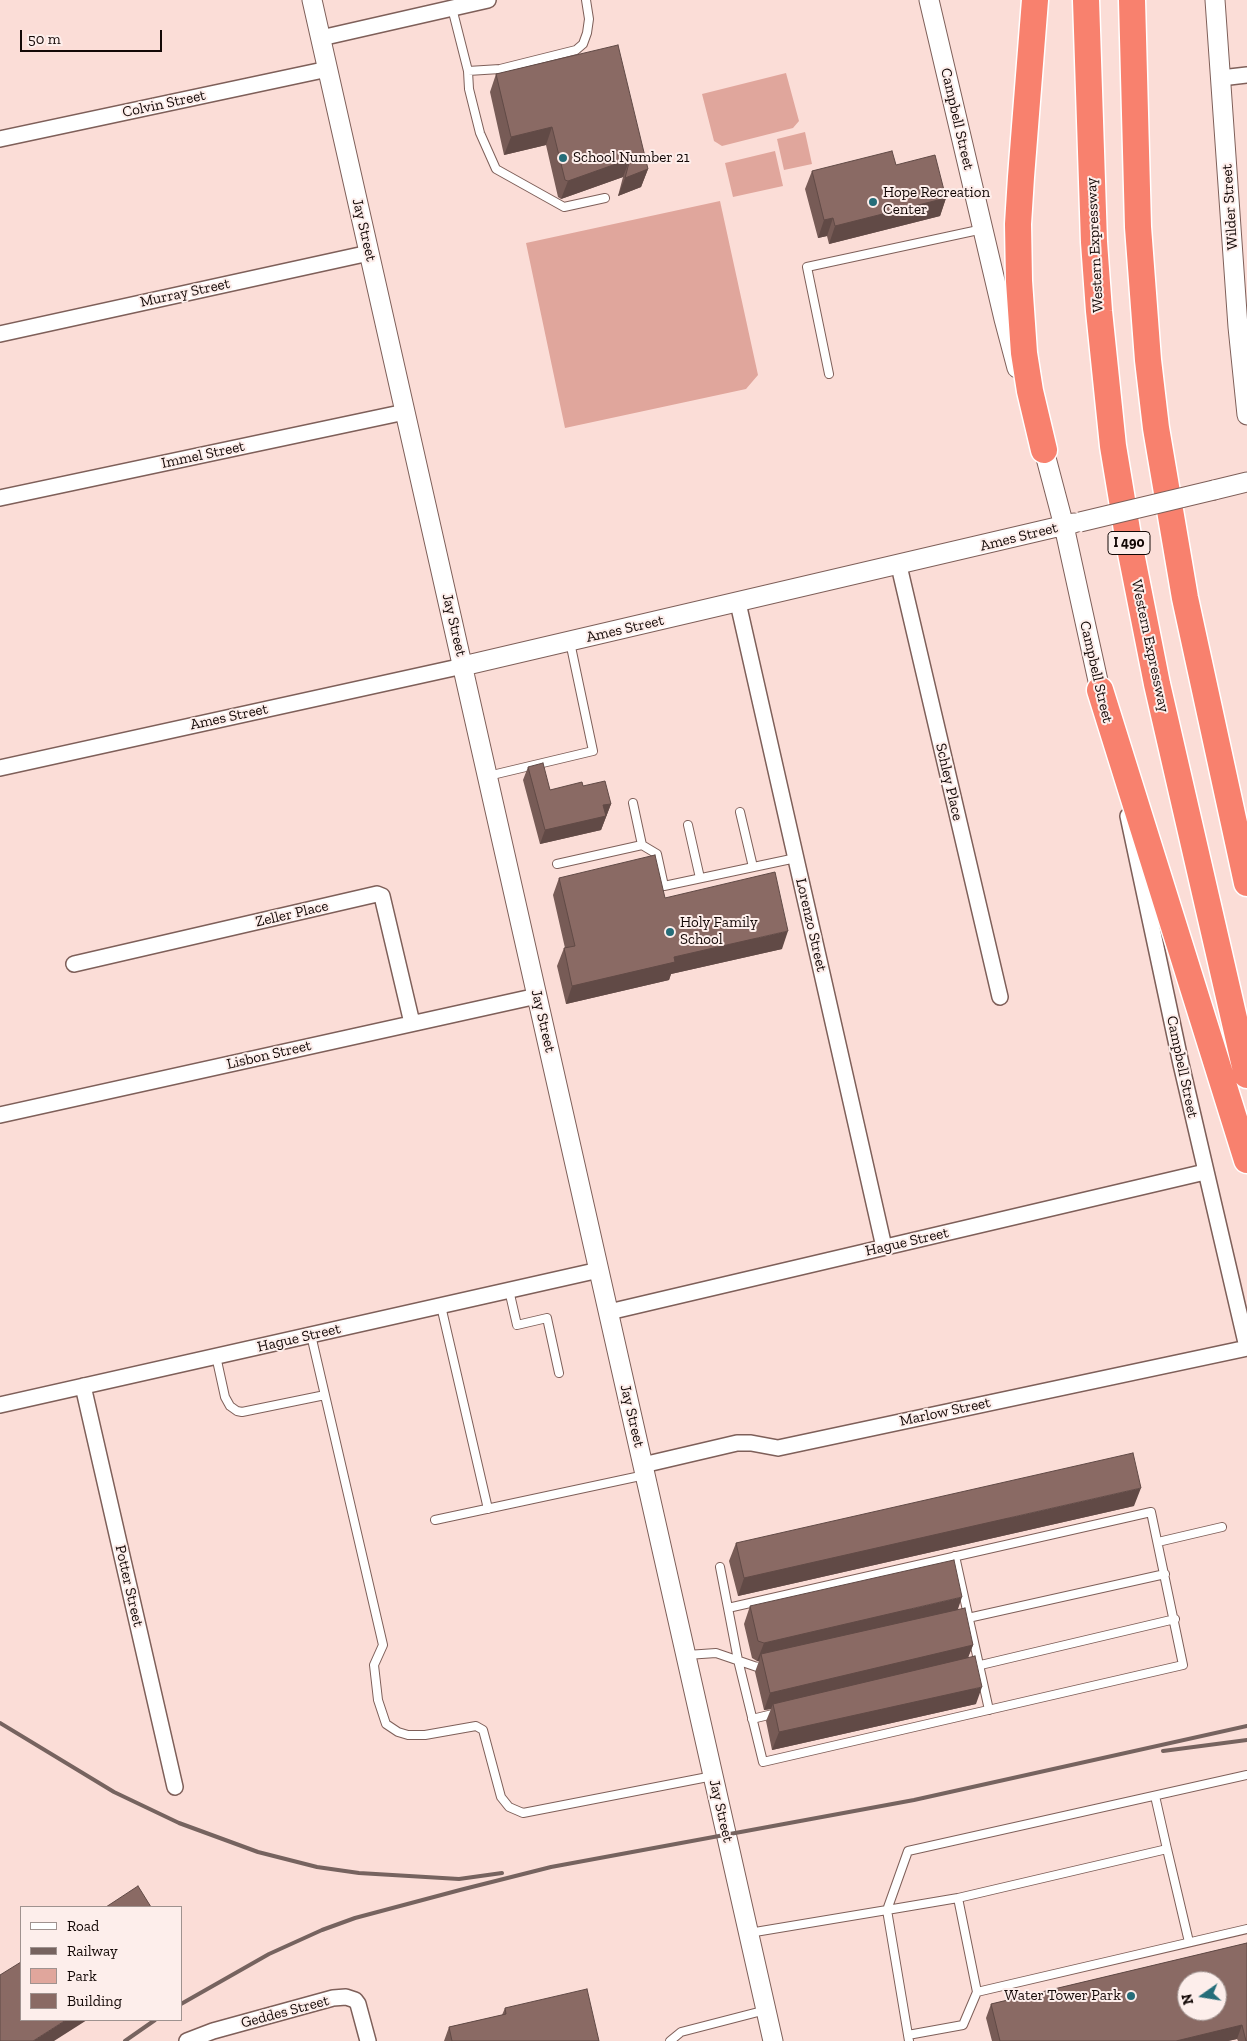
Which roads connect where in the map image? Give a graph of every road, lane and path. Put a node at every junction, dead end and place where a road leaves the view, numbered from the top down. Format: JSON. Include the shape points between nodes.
{"nodes":[{"id":1,"x":312,"y":0,"type":"edge"},
{"id":2,"x":488,"y":0,"type":"edge"},
{"id":3,"x":586,"y":0,"type":"edge"},
{"id":4,"x":929,"y":0,"type":"edge"},
{"id":5,"x":1035,"y":0,"type":"edge"},
{"id":6,"x":1086,"y":0,"type":"edge"},
{"id":7,"x":1132,"y":0,"type":"edge"},
{"id":8,"x":1215,"y":0,"type":"edge"},
{"id":9,"x":452,"y":8,"type":"junction"},
{"id":10,"x":321,"y":38,"type":"junction"},
{"id":11,"x":328,"y":69,"type":"junction"},
{"id":12,"x":468,"y":71,"type":"junction"},
{"id":13,"x":1247,"y":74,"type":"edge"},
{"id":14,"x":1220,"y":78,"type":"junction"},
{"id":15,"x":0,"y":139,"type":"edge"},
{"id":16,"x":605,"y":198,"type":"dead end"},
{"id":17,"x":983,"y":229,"type":"junction"},
{"id":18,"x":369,"y":253,"type":"junction"},
{"id":19,"x":1241,"y":276,"type":"edge"},
{"id":20,"x":0,"y":334,"type":"edge"},
{"id":21,"x":829,"y":374,"type":"dead end"},
{"id":22,"x":405,"y":412,"type":"junction"},
{"id":23,"x":1247,"y":415,"type":"edge"},
{"id":24,"x":1044,"y":450,"type":"junction"},
{"id":25,"x":1247,"y":482,"type":"edge"},
{"id":26,"x":0,"y":498,"type":"edge"},
{"id":27,"x":1072,"y":524,"type":"junction"},
{"id":28,"x":899,"y":566,"type":"junction"},
{"id":29,"x":738,"y":603,"type":"junction"},
{"id":30,"x":570,"y":642,"type":"junction"},
{"id":31,"x":463,"y":666,"type":"junction"},
{"id":32,"x":1100,"y":690,"type":"junction"},
{"id":33,"x":0,"y":768,"type":"edge"},
{"id":34,"x":487,"y":776,"type":"junction"},
{"id":35,"x":633,"y":803,"type":"dead end"},
{"id":36,"x":740,"y":812,"type":"dead end"},
{"id":37,"x":688,"y":824,"type":"dead end"},
{"id":38,"x":642,"y":845,"type":"junction"},
{"id":39,"x":796,"y":858,"type":"junction"},
{"id":40,"x":557,"y":864,"type":"dead end"},
{"id":41,"x":753,"y":867,"type":"junction"},
{"id":42,"x":700,"y":878,"type":"junction"},
{"id":43,"x":1247,"y":883,"type":"edge"},
{"id":44,"x":74,"y":964,"type":"dead end"},
{"id":45,"x":537,"y":996,"type":"junction"},
{"id":46,"x":1000,"y":997,"type":"dead end"},
{"id":47,"x":412,"y":1023,"type":"junction"},
{"id":48,"x":1247,"y":1075,"type":"edge"},
{"id":49,"x":0,"y":1115,"type":"edge"},
{"id":50,"x":1247,"y":1160,"type":"edge"},
{"id":51,"x":1205,"y":1172,"type":"junction"},
{"id":52,"x":884,"y":1247,"type":"junction"},
{"id":53,"x":599,"y":1270,"type":"junction"},
{"id":54,"x":508,"y":1290,"type":"junction"},
{"id":55,"x":442,"y":1306,"type":"junction"},
{"id":56,"x":608,"y":1312,"type":"junction"},
{"id":57,"x":311,"y":1335,"type":"junction"},
{"id":58,"x":1247,"y":1348,"type":"edge"},
{"id":59,"x":216,"y":1356,"type":"junction"},
{"id":60,"x":559,"y":1373,"type":"dead end"},
{"id":61,"x":84,"y":1386,"type":"junction"},
{"id":62,"x":325,"y":1395,"type":"junction"},
{"id":63,"x":0,"y":1405,"type":"edge"},
{"id":64,"x":644,"y":1470,"type":"junction"},
{"id":65,"x":488,"y":1509,"type":"junction"},
{"id":66,"x":435,"y":1520,"type":"dead end"},
{"id":67,"x":1222,"y":1527,"type":"dead end"},
{"id":68,"x":1158,"y":1542,"type":"junction"},
{"id":69,"x":954,"y":1556,"type":"junction"},
{"id":70,"x":720,"y":1567,"type":"dead end"},
{"id":71,"x":1165,"y":1574,"type":"junction"},
{"id":72,"x":728,"y":1608,"type":"junction"},
{"id":73,"x":968,"y":1618,"type":"junction"},
{"id":74,"x":1174,"y":1619,"type":"junction"},
{"id":75,"x":949,"y":1622,"type":"edge"},
{"id":76,"x":685,"y":1655,"type":"junction"},
{"id":77,"x":738,"y":1660,"type":"junction"},
{"id":78,"x":776,"y":1663,"type":"edge"},
{"id":79,"x":979,"y":1665,"type":"junction"},
{"id":80,"x":960,"y":1670,"type":"edge"},
{"id":81,"x":989,"y":1710,"type":"junction"},
{"id":82,"x":781,"y":1712,"type":"edge"},
{"id":83,"x":752,"y":1719,"type":"junction"},
{"id":84,"x":1247,"y":1775,"type":"edge"},
{"id":85,"x":713,"y":1776,"type":"junction"},
{"id":86,"x":175,"y":1787,"type":"dead end"},
{"id":87,"x":1155,"y":1796,"type":"junction"},
{"id":88,"x":1167,"y":1849,"type":"junction"},
{"id":89,"x":958,"y":1898,"type":"junction"},
{"id":90,"x":887,"y":1910,"type":"junction"},
{"id":91,"x":1247,"y":1929,"type":"edge"},
{"id":92,"x":749,"y":1933,"type":"junction"},
{"id":93,"x":1188,"y":1942,"type":"junction"},
{"id":94,"x":977,"y":1992,"type":"junction"},
{"id":95,"x":766,"y":2010,"type":"junction"},
{"id":96,"x":908,"y":2038,"type":"edge"},
{"id":97,"x":187,"y":2041,"type":"edge"},
{"id":98,"x":368,"y":2041,"type":"edge"},
{"id":99,"x":670,"y":2041,"type":"edge"},
{"id":100,"x":773,"y":2041,"type":"edge"}],
"edges":[{"from":1,"to":10,"type":"street","name":"Jay Street"},
{"from":2,"to":9,"type":"street"},
{"from":3,"to":12,"type":"lane","via":[[587,33],[583,44],[576,50],[500,69]]},
{"from":4,"to":17,"type":"street","name":"Campbell Street"},
{"from":5,"to":24,"type":"highway","via":[[1021,177],[1019,271],[1024,353]]},
{"from":6,"to":48,"type":"highway","name":"Western Expressway","number":"I 490","via":[[1094,242],[1113,446],[1157,684]]},
{"from":7,"to":43,"type":"highway","number":"I 490","via":[[1138,227],[1155,419],[1185,598]]},
{"from":8,"to":14,"type":"street","name":"Wilder Street"},
{"from":9,"to":10,"type":"street"},
{"from":9,"to":12,"type":"lane"},
{"from":10,"to":11,"type":"street","name":"Jay Street"},
{"from":11,"to":15,"type":"street","name":"Colvin Street"},
{"from":11,"to":18,"type":"street","name":"Jay Street"},
{"from":12,"to":16,"type":"lane","via":[[480,133],[496,169],[564,207]]},
{"from":13,"to":14,"type":"street"},
{"from":14,"to":19,"type":"street","name":"Wilder Street"},
{"from":17,"to":21,"type":"lane","via":[[807,267]]},
{"from":17,"to":24,"type":"street","name":"Campbell Street","via":[[1009,340]]},
{"from":18,"to":20,"type":"street","name":"Murray Street"},
{"from":18,"to":22,"type":"street","name":"Jay Street"},
{"from":19,"to":23,"type":"street","name":"Wilder Street"},
{"from":22,"to":26,"type":"street","name":"Immel Street"},
{"from":22,"to":31,"type":"street","name":"Jay Street"},
{"from":24,"to":27,"type":"street","name":"Campbell Street"},
{"from":25,"to":27,"type":"street","name":"Ames Street","bridge":true},
{"from":27,"to":28,"type":"street","name":"Ames Street"},
{"from":27,"to":32,"type":"street","name":"Campbell Street"},
{"from":28,"to":29,"type":"street","name":"Ames Street"},
{"from":28,"to":46,"type":"street","name":"Schley Place"},
{"from":29,"to":30,"type":"street","name":"Ames Street"},
{"from":29,"to":39,"type":"street","name":"Lorenzo Street"},
{"from":30,"to":31,"type":"street","name":"Ames Street"},
{"from":30,"to":34,"type":"lane","via":[[593,751]]},
{"from":31,"to":33,"type":"street","name":"Ames Street"},
{"from":31,"to":34,"type":"street","name":"Jay Street"},
{"from":32,"to":50,"type":"highway"},
{"from":32,"to":51,"type":"street","name":"Campbell Street"},
{"from":34,"to":45,"type":"street","name":"Jay Street"},
{"from":35,"to":38,"type":"lane"},
{"from":36,"to":41,"type":"lane"},
{"from":37,"to":42,"type":"lane"},
{"from":38,"to":40,"type":"lane"},
{"from":38,"to":42,"type":"lane","via":[[657,854],[664,886]]},
{"from":39,"to":41,"type":"lane"},
{"from":39,"to":52,"type":"street","name":"Lorenzo Street"},
{"from":41,"to":42,"type":"lane"},
{"from":44,"to":47,"type":"street","name":"Zeller Place","via":[[377,894],[382,896]]},
{"from":45,"to":47,"type":"street","name":"Lisbon Street"},
{"from":45,"to":53,"type":"street","name":"Jay Street"},
{"from":47,"to":49,"type":"street","name":"Lisbon Street"},
{"from":51,"to":52,"type":"street","name":"Hague Street"},
{"from":51,"to":58,"type":"street","name":"Campbell Street"},
{"from":52,"to":56,"type":"street","name":"Hague Street"},
{"from":53,"to":54,"type":"street","name":"Hague Street"},
{"from":53,"to":56,"type":"street","name":"Jay Street"},
{"from":54,"to":55,"type":"street","name":"Hague Street"},
{"from":54,"to":60,"type":"lane","via":[[517,1326],[547,1318]]},
{"from":55,"to":57,"type":"street","name":"Hague Street"},
{"from":55,"to":65,"type":"lane"},
{"from":56,"to":64,"type":"street","name":"Jay Street"},
{"from":57,"to":59,"type":"street","name":"Hague Street"},
{"from":57,"to":62,"type":"lane"},
{"from":58,"to":64,"type":"street","name":"Marlow Street","via":[[778,1448],[737,1443]]},
{"from":59,"to":61,"type":"street","name":"Hague Street"},
{"from":59,"to":62,"type":"lane","via":[[224,1398],[237,1411]]},
{"from":61,"to":63,"type":"street","name":"Hague Street"},
{"from":61,"to":86,"type":"street","name":"Potter Street"},
{"from":62,"to":85,"type":"lane","via":[[383,1645],[374,1665],[378,1700],[386,1724],[408,1735],[476,1726],[484,1730],[501,1797],[509,1807],[523,1812]]},
{"from":64,"to":65,"type":"lane"},
{"from":64,"to":76,"type":"street","name":"Jay Street"},
{"from":65,"to":66,"type":"lane"},
{"from":67,"to":68,"type":"lane"},
{"from":68,"to":69,"type":"lane","via":[[1151,1512]]},
{"from":68,"to":71,"type":"lane"},
{"from":69,"to":72,"type":"lane"},
{"from":69,"to":73,"type":"lane"},
{"from":70,"to":72,"type":"lane"},
{"from":71,"to":73,"type":"lane"},
{"from":71,"to":74,"type":"lane"},
{"from":72,"to":77,"type":"lane"},
{"from":73,"to":75,"type":"lane"},
{"from":73,"to":79,"type":"lane"},
{"from":74,"to":79,"type":"lane"},
{"from":74,"to":81,"type":"lane","via":[[1184,1665]]},
{"from":76,"to":77,"type":"lane","via":[[716,1653]]},
{"from":76,"to":85,"type":"street","name":"Jay Street"},
{"from":77,"to":78,"type":"lane","via":[[757,1667]]},
{"from":77,"to":83,"type":"lane"},
{"from":79,"to":80,"type":"lane"},
{"from":79,"to":81,"type":"lane"},
{"from":81,"to":83,"type":"lane","via":[[763,1762]]},
{"from":82,"to":83,"type":"lane"},
{"from":84,"to":87,"type":"lane"},
{"from":85,"to":92,"type":"street","name":"Jay Street"},
{"from":87,"to":88,"type":"lane"},
{"from":87,"to":90,"type":"lane","via":[[908,1851]]},
{"from":88,"to":89,"type":"lane"},
{"from":88,"to":93,"type":"lane"},
{"from":89,"to":90,"type":"lane"},
{"from":89,"to":94,"type":"lane"},
{"from":90,"to":92,"type":"lane"},
{"from":90,"to":96,"type":"lane"},
{"from":91,"to":93,"type":"lane"},
{"from":92,"to":95,"type":"street","name":"Jay Street"},
{"from":93,"to":94,"type":"lane"},
{"from":94,"to":96,"type":"lane","via":[[963,2025]]},
{"from":95,"to":99,"type":"lane","via":[[681,2032]]},
{"from":95,"to":100,"type":"street","name":"Jay Street"},
{"from":97,"to":98,"type":"street","name":"Geddes Street","via":[[213,2031],[346,1997],[355,2000],[361,2010]]}]}
